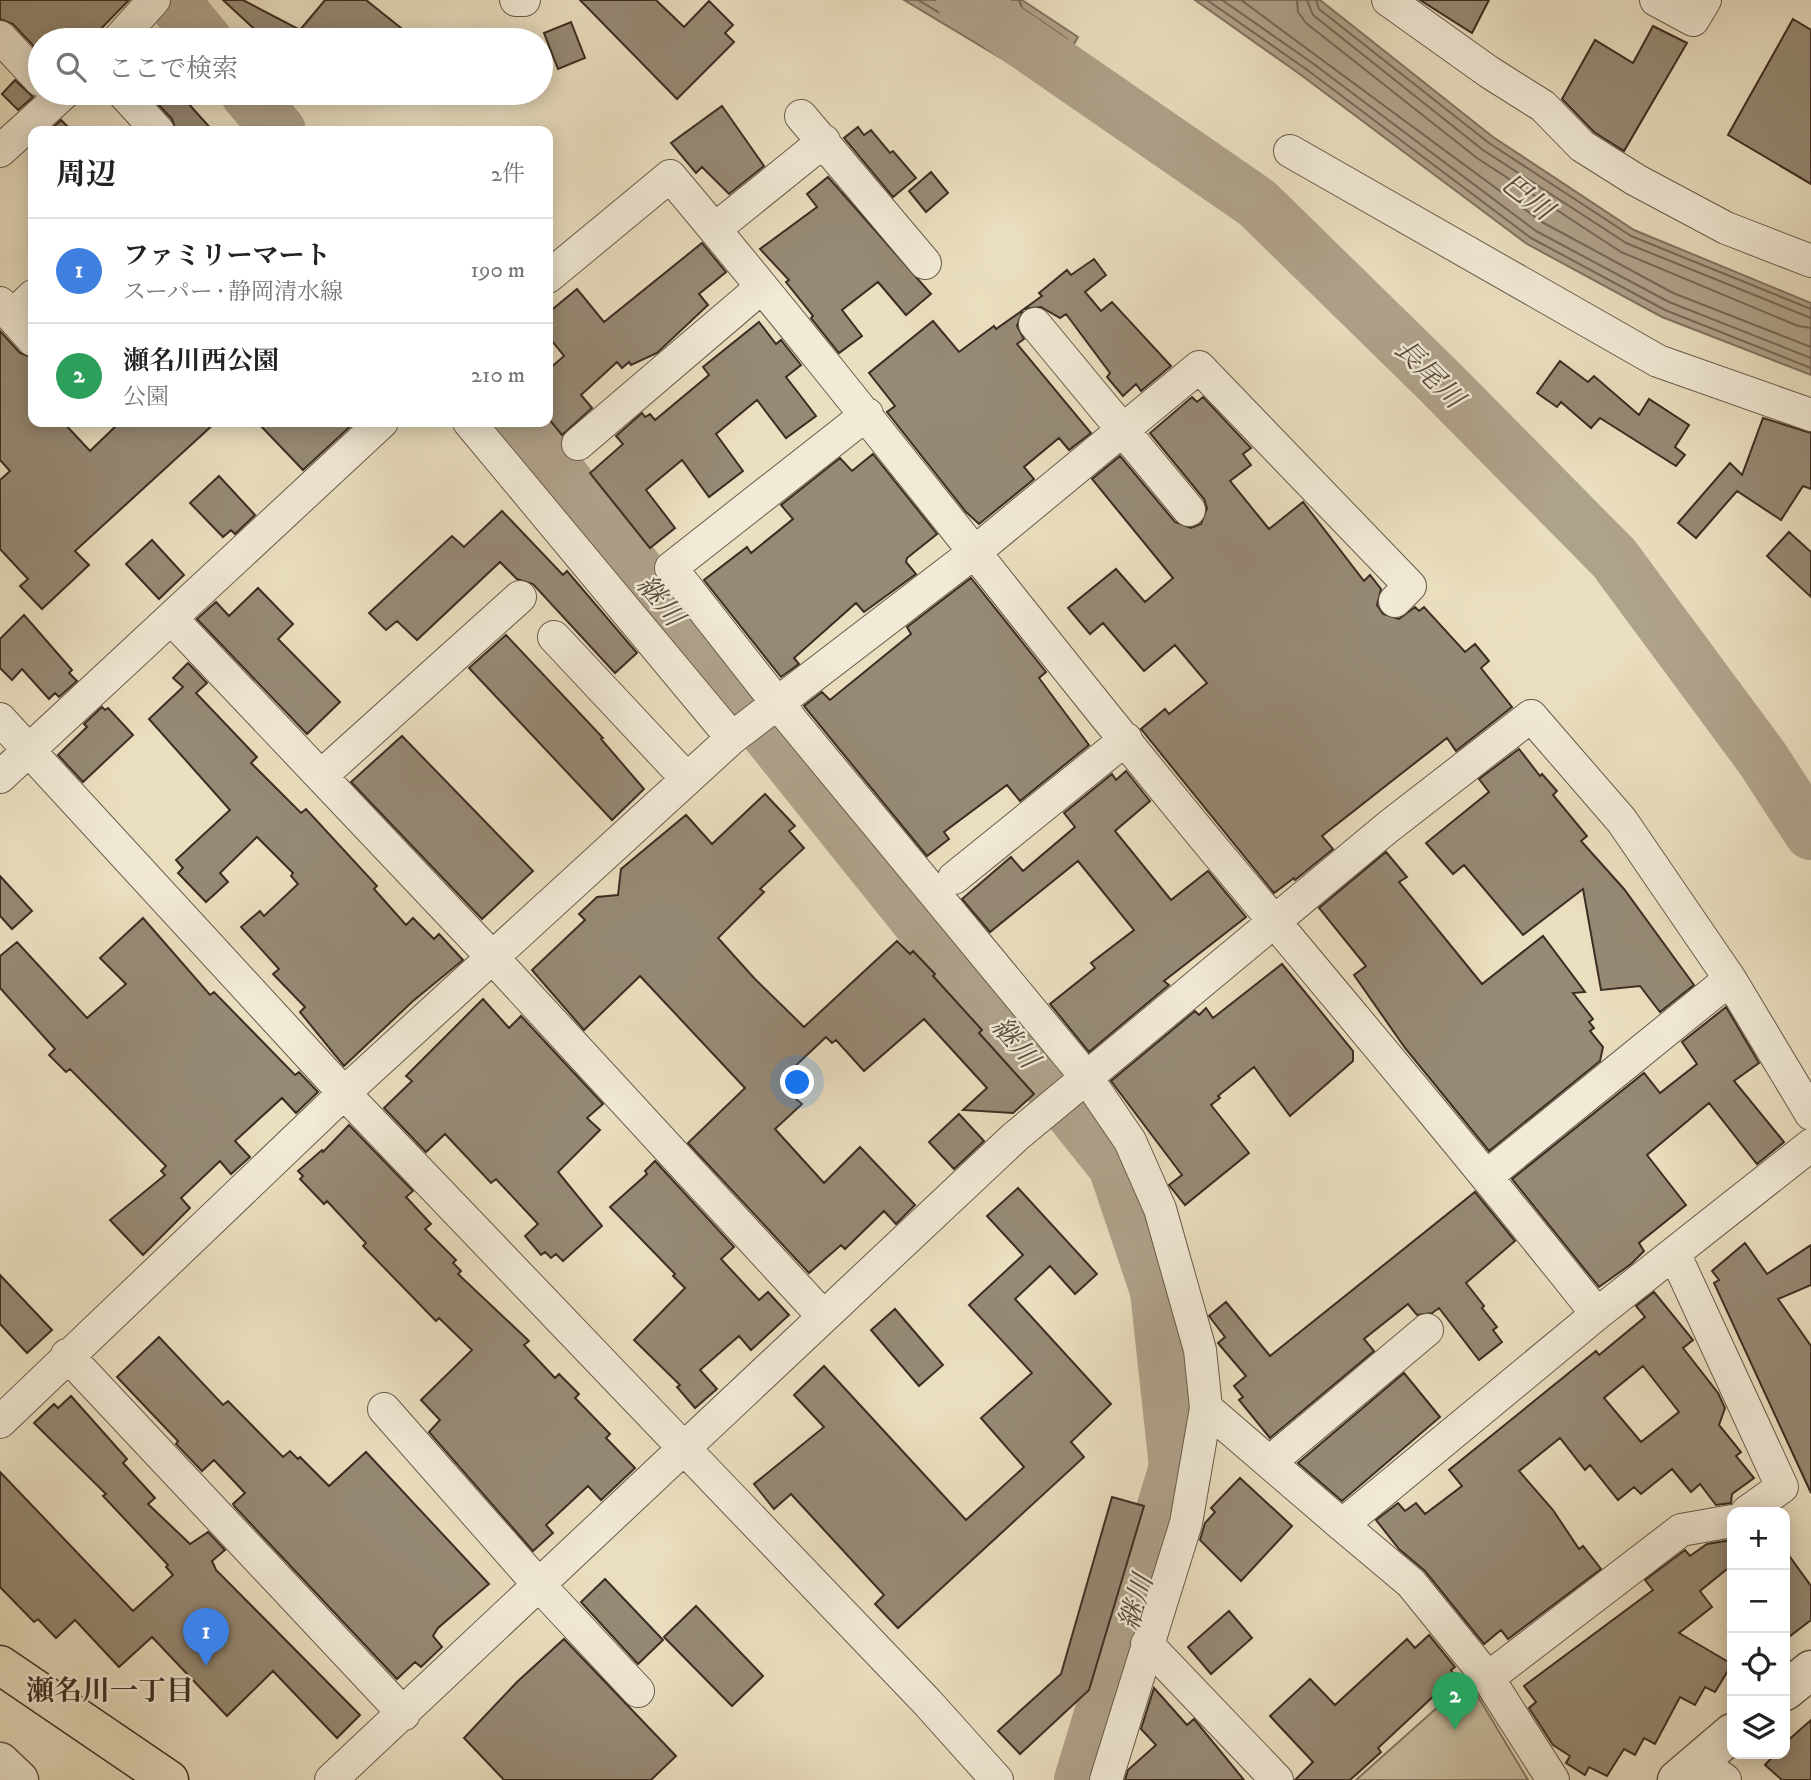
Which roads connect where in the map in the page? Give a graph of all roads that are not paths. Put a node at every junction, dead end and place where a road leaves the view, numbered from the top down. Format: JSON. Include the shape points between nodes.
{"nodes":[{"id":1,"x":516,"y":0,"type":"edge"},
{"id":2,"x":524,"y":0,"type":"edge"},
{"id":3,"x":1388,"y":0,"type":"edge"},
{"id":4,"x":1656,"y":0,"type":"edge"},
{"id":5,"x":1705,"y":0,"type":"edge"},
{"id":6,"x":150,"y":5,"type":"edge"},
{"id":7,"x":129,"y":28,"type":"edge"},
{"id":8,"x":0,"y":37,"type":"edge"},
{"id":9,"x":28,"y":65,"type":"edge"},
{"id":10,"x":41,"y":105,"type":"edge"},
{"id":11,"x":134,"y":105,"type":"edge"},
{"id":12,"x":801,"y":116,"type":"dead end"},
{"id":13,"x":153,"y":126,"type":"edge"},
{"id":14,"x":824,"y":141,"type":"junction"},
{"id":15,"x":0,"y":151,"type":"edge"},
{"id":16,"x":1290,"y":151,"type":"dead end"},
{"id":17,"x":715,"y":229,"type":"junction"},
{"id":18,"x":1811,"y":261,"type":"edge"},
{"id":19,"x":925,"y":263,"type":"dead end"},
{"id":20,"x":553,"y":273,"type":"edge"},
{"id":21,"x":762,"y":287,"type":"junction"},
{"id":22,"x":15,"y":305,"type":"edge"},
{"id":23,"x":1035,"y":324,"type":"dead end"},
{"id":24,"x":28,"y":330,"type":"edge"},
{"id":25,"x":867,"y":414,"type":"junction"},
{"id":26,"x":1811,"y":415,"type":"edge"},
{"id":27,"x":377,"y":427,"type":"edge"},
{"id":28,"x":473,"y":427,"type":"edge"},
{"id":29,"x":1121,"y":429,"type":"junction"},
{"id":30,"x":578,"y":444,"type":"dead end"},
{"id":31,"x":1189,"y":510,"type":"dead end"},
{"id":32,"x":976,"y":551,"type":"junction"},
{"id":33,"x":520,"y":597,"type":"dead end"},
{"id":34,"x":1395,"y":601,"type":"dead end"},
{"id":35,"x":171,"y":618,"type":"junction"},
{"id":36,"x":554,"y":637,"type":"dead end"},
{"id":37,"x":777,"y":703,"type":"junction"},
{"id":38,"x":0,"y":719,"type":"edge"},
{"id":39,"x":732,"y":738,"type":"junction"},
{"id":40,"x":1126,"y":739,"type":"junction"},
{"id":41,"x":29,"y":750,"type":"junction"},
{"id":42,"x":321,"y":776,"type":"junction"},
{"id":43,"x":0,"y":777,"type":"edge"},
{"id":44,"x":687,"y":779,"type":"junction"},
{"id":45,"x":954,"y":878,"type":"dead end"},
{"id":46,"x":1277,"y":921,"type":"junction"},
{"id":47,"x":493,"y":958,"type":"junction"},
{"id":48,"x":1730,"y":979,"type":"junction"},
{"id":49,"x":1087,"y":1078,"type":"junction"},
{"id":50,"x":344,"y":1094,"type":"junction"},
{"id":51,"x":1811,"y":1114,"type":"edge"},
{"id":52,"x":1811,"y":1145,"type":"edge"},
{"id":53,"x":1487,"y":1176,"type":"junction"},
{"id":54,"x":1675,"y":1255,"type":"junction"},
{"id":55,"x":1597,"y":1314,"type":"junction"},
{"id":56,"x":823,"y":1316,"type":"junction"},
{"id":57,"x":1427,"y":1330,"type":"dead end"},
{"id":58,"x":67,"y":1355,"type":"junction"},
{"id":59,"x":1206,"y":1408,"type":"junction"},
{"id":60,"x":384,"y":1409,"type":"dead end"},
{"id":61,"x":0,"y":1422,"type":"edge"},
{"id":62,"x":683,"y":1448,"type":"junction"},
{"id":63,"x":1270,"y":1462,"type":"junction"},
{"id":64,"x":1754,"y":1507,"type":"edge"},
{"id":65,"x":1727,"y":1522,"type":"edge"},
{"id":66,"x":1342,"y":1525,"type":"junction"},
{"id":67,"x":539,"y":1585,"type":"junction"},
{"id":68,"x":1147,"y":1644,"type":"junction"},
{"id":69,"x":0,"y":1665,"type":"edge"},
{"id":70,"x":1811,"y":1670,"type":"edge"},
{"id":71,"x":1488,"y":1678,"type":"junction"},
{"id":72,"x":1790,"y":1687,"type":"edge"},
{"id":73,"x":638,"y":1691,"type":"dead end"},
{"id":74,"x":404,"y":1714,"type":"junction"},
{"id":75,"x":1727,"y":1739,"type":"edge"},
{"id":76,"x":0,"y":1762,"type":"edge"},
{"id":77,"x":1700,"y":1773,"type":"edge"},
{"id":78,"x":19,"y":1780,"type":"edge"},
{"id":79,"x":169,"y":1780,"type":"edge"},
{"id":80,"x":331,"y":1780,"type":"edge"},
{"id":81,"x":997,"y":1780,"type":"edge"},
{"id":82,"x":1106,"y":1780,"type":"edge"},
{"id":83,"x":1277,"y":1780,"type":"edge"},
{"id":84,"x":1553,"y":1780,"type":"edge"}],
"edges":[{"from":1,"to":2,"type":"street"},
{"from":3,"to":18,"type":"street","via":[[1543,106],[1582,146],[1636,180],[1726,228]]},
{"from":4,"to":5,"type":"street","via":[[1693,20]]},
{"from":6,"to":7,"type":"street"},
{"from":8,"to":9,"type":"street"},
{"from":10,"to":15,"type":"street"},
{"from":11,"to":13,"type":"street"},
{"from":12,"to":14,"type":"street"},
{"from":14,"to":17,"type":"street"},
{"from":14,"to":19,"type":"street"},
{"from":16,"to":26,"type":"street","via":[[1658,361]]},
{"from":17,"to":20,"type":"street","via":[[670,176]]},
{"from":17,"to":21,"type":"street"},
{"from":21,"to":25,"type":"street"},
{"from":21,"to":30,"type":"street"},
{"from":22,"to":24,"type":"street"},
{"from":23,"to":29,"type":"street"},
{"from":25,"to":32,"type":"street"},
{"from":25,"to":37,"type":"street","via":[[671,568]]},
{"from":27,"to":35,"type":"street"},
{"from":28,"to":39,"type":"street"},
{"from":29,"to":31,"type":"street"},
{"from":29,"to":32,"type":"street"},
{"from":29,"to":34,"type":"street","via":[[1199,367],[1410,586]]},
{"from":32,"to":37,"type":"street"},
{"from":32,"to":40,"type":"street"},
{"from":33,"to":42,"type":"street"},
{"from":35,"to":41,"type":"street"},
{"from":35,"to":42,"type":"street"},
{"from":36,"to":44,"type":"street"},
{"from":37,"to":39,"type":"street"},
{"from":37,"to":49,"type":"street"},
{"from":38,"to":41,"type":"street"},
{"from":39,"to":44,"type":"street"},
{"from":40,"to":45,"type":"street"},
{"from":40,"to":46,"type":"street"},
{"from":41,"to":43,"type":"street"},
{"from":41,"to":50,"type":"street"},
{"from":42,"to":47,"type":"street"},
{"from":44,"to":47,"type":"street"},
{"from":46,"to":48,"type":"street","via":[[1531,716],[1622,821]]},
{"from":46,"to":49,"type":"street"},
{"from":46,"to":53,"type":"street"},
{"from":47,"to":50,"type":"street"},
{"from":47,"to":56,"type":"street"},
{"from":48,"to":51,"type":"street"},
{"from":48,"to":53,"type":"street"},
{"from":49,"to":56,"type":"street"},
{"from":49,"to":59,"type":"street","via":[[1130,1141],[1160,1209],[1199,1350]]},
{"from":50,"to":58,"type":"street"},
{"from":50,"to":62,"type":"street"},
{"from":52,"to":54,"type":"street"},
{"from":53,"to":55,"type":"street"},
{"from":54,"to":55,"type":"street"},
{"from":54,"to":64,"type":"street","via":[[1782,1487]]},
{"from":55,"to":66,"type":"street"},
{"from":56,"to":62,"type":"street"},
{"from":57,"to":63,"type":"street"},
{"from":58,"to":61,"type":"street"},
{"from":58,"to":74,"type":"street"},
{"from":59,"to":63,"type":"street"},
{"from":59,"to":68,"type":"street","via":[[1186,1523]]},
{"from":60,"to":67,"type":"street"},
{"from":62,"to":67,"type":"street"},
{"from":62,"to":81,"type":"street"},
{"from":63,"to":66,"type":"street"},
{"from":65,"to":71,"type":"street","via":[[1681,1530]]},
{"from":66,"to":71,"type":"street","via":[[1411,1583]]},
{"from":67,"to":73,"type":"street"},
{"from":67,"to":74,"type":"street"},
{"from":68,"to":82,"type":"street"},
{"from":68,"to":83,"type":"street"},
{"from":69,"to":79,"type":"main road"},
{"from":70,"to":72,"type":"street"},
{"from":71,"to":84,"type":"street"},
{"from":74,"to":80,"type":"street"},
{"from":75,"to":77,"type":"street"},
{"from":76,"to":78,"type":"street"}]}
